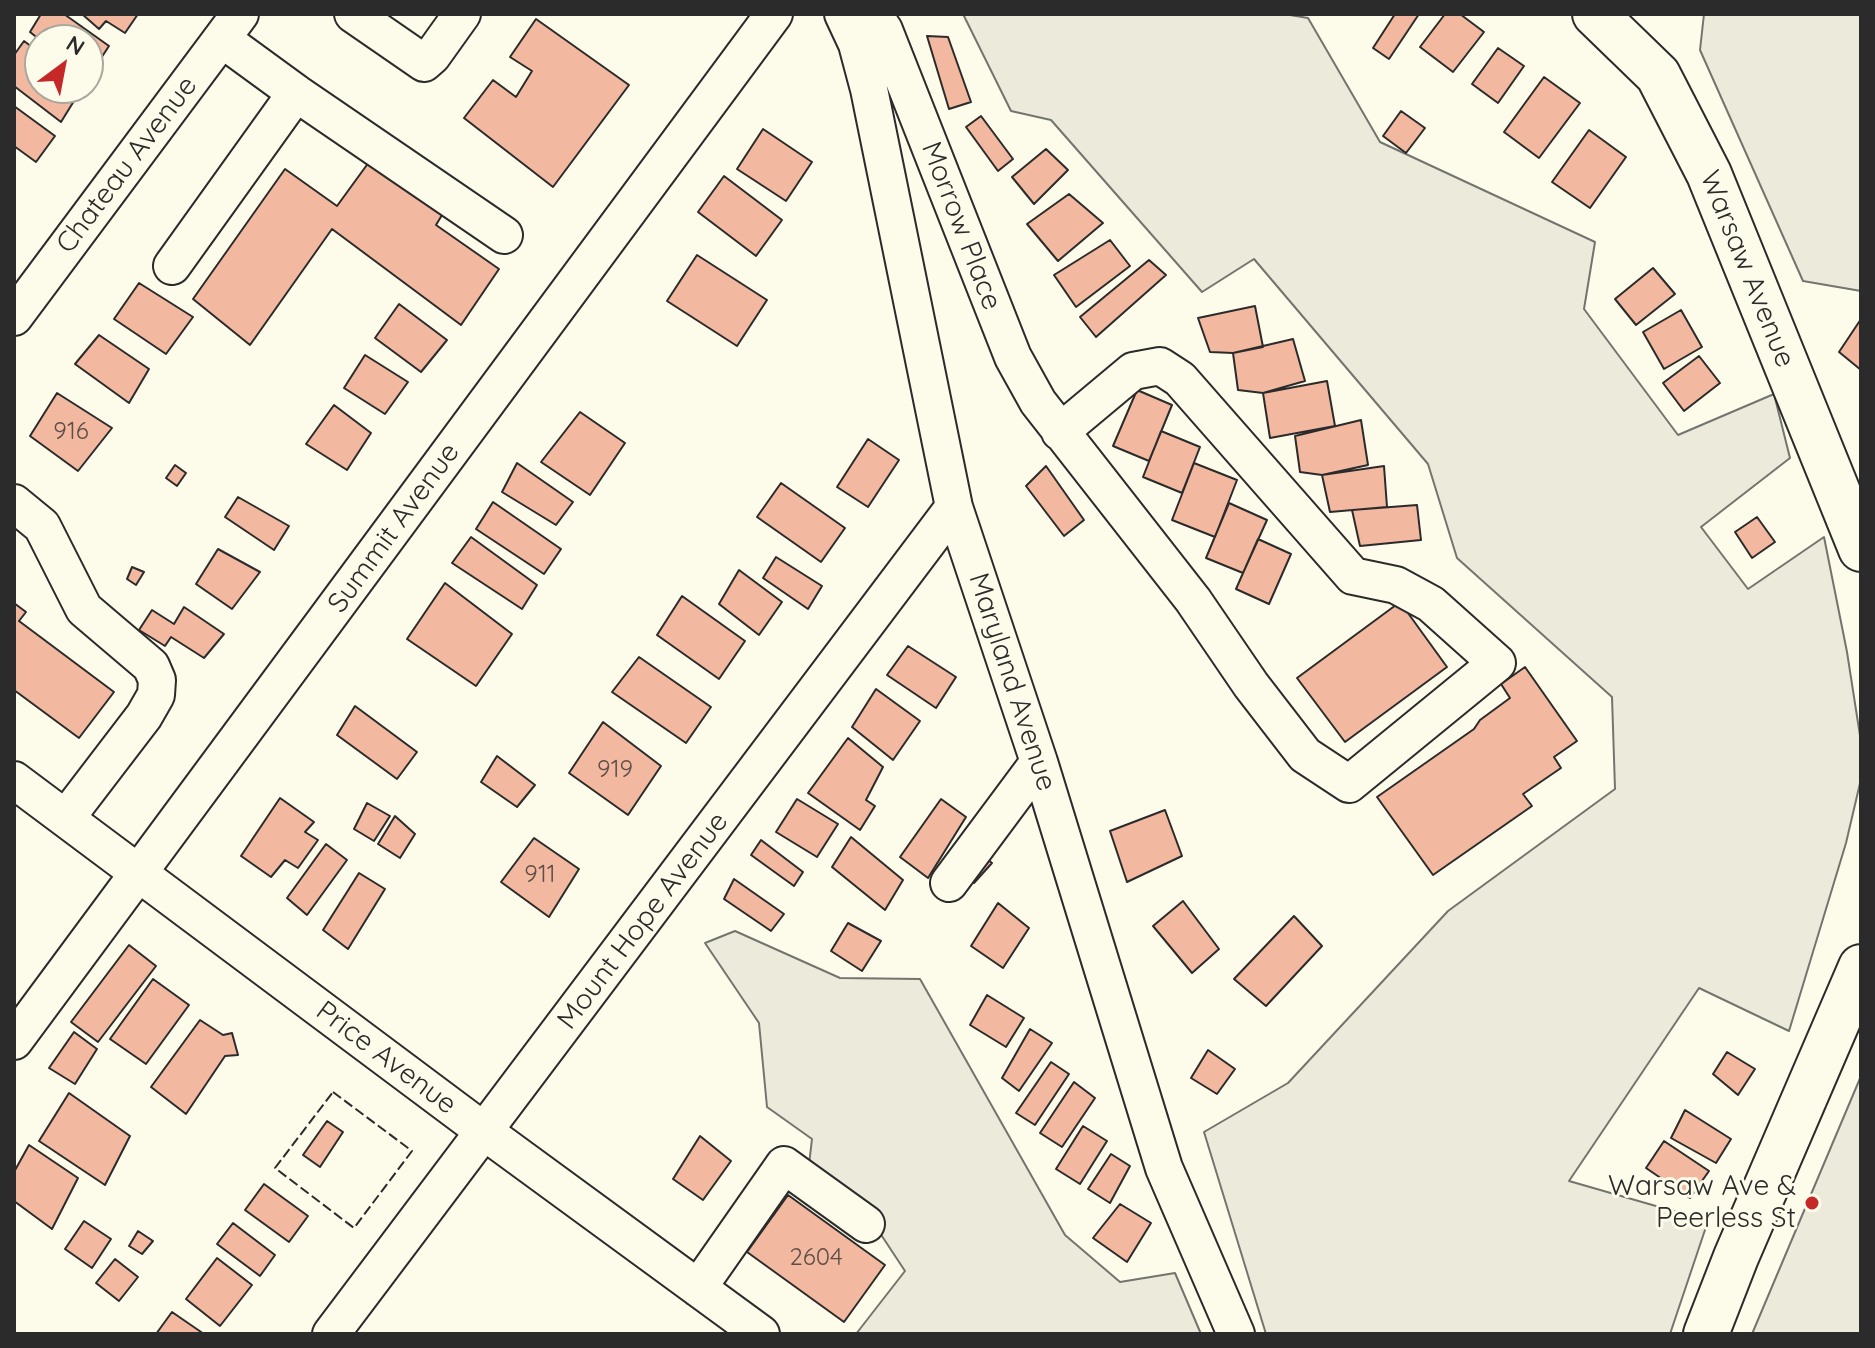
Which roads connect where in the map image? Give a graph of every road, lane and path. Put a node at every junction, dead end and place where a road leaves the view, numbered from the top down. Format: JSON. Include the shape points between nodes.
{"nodes":[{"id":1,"x":353,"y":14,"type":"edge"},
{"id":2,"x":462,"y":14,"type":"edge"},
{"id":3,"x":774,"y":14,"type":"edge"},
{"id":4,"x":843,"y":14,"type":"edge"},
{"id":5,"x":873,"y":14,"type":"edge"},
{"id":6,"x":1595,"y":14,"type":"edge"},
{"id":7,"x":231,"y":26,"type":"edge"},
{"id":8,"x":296,"y":93,"type":"junction"},
{"id":9,"x":504,"y":235,"type":"dead end"},
{"id":10,"x":172,"y":266,"type":"dead end"},
{"id":11,"x":14,"y":317,"type":"edge"},
{"id":12,"x":1060,"y":432,"type":"junction"},
{"id":13,"x":14,"y":503,"type":"edge"},
{"id":14,"x":954,"y":507,"type":"junction"},
{"id":15,"x":1857,"y":526,"type":"edge"},
{"id":16,"x":1039,"y":762,"type":"junction"},
{"id":17,"x":14,"y":780,"type":"edge"},
{"id":18,"x":66,"y":818,"type":"junction"},
{"id":19,"x":139,"y":874,"type":"junction"},
{"id":20,"x":949,"y":883,"type":"dead end"},
{"id":21,"x":1861,"y":967,"type":"edge"},
{"id":22,"x":14,"y":1041,"type":"edge"},
{"id":23,"x":485,"y":1132,"type":"junction"},
{"id":24,"x":866,"y":1224,"type":"dead end"},
{"id":25,"x":698,"y":1288,"type":"junction"},
{"id":26,"x":331,"y":1334,"type":"edge"},
{"id":27,"x":761,"y":1334,"type":"edge"},
{"id":28,"x":1236,"y":1334,"type":"edge"},
{"id":29,"x":1706,"y":1334,"type":"edge"}],
"edges":[{"from":1,"to":2,"type":"street","via":[[424,63]]},
{"from":3,"to":19,"type":"street","name":"Summit Avenue"},
{"from":4,"to":14,"type":"street","name":"Maryland Avenue","via":[[869,89]]},
{"from":5,"to":12,"type":"street","name":"Morrow Place","via":[[884,30],[1013,357]]},
{"from":6,"to":15,"type":"main road","name":"Warsaw Avenue","via":[[1658,75],[1709,174]]},
{"from":7,"to":8,"type":"street"},
{"from":7,"to":11,"type":"street","name":"Chateau Avenue"},
{"from":8,"to":9,"type":"street"},
{"from":8,"to":10,"type":"street"},
{"from":12,"to":12,"type":"street","name":"Morrow Place","via":[[1193,600],[1305,755],[1349,784],[1497,663],[1431,604],[1396,585],[1353,576],[1180,379],[1160,366],[1133,371]]},
{"from":13,"to":18,"type":"street","via":[[42,526],[84,609],[151,666],[157,680],[156,695],[144,716]]},
{"from":14,"to":16,"type":"street","name":"Maryland Avenue"},
{"from":14,"to":23,"type":"street","name":"Mount Hope Avenue"},
{"from":16,"to":20,"type":"street"},
{"from":16,"to":28,"type":"street","name":"Maryland Avenue","via":[[1164,1168]]},
{"from":17,"to":18,"type":"street","name":"Price Avenue"},
{"from":18,"to":19,"type":"street","name":"Price Avenue"},
{"from":19,"to":22,"type":"street","name":"Summit Avenue"},
{"from":19,"to":23,"type":"street","name":"Price Avenue"},
{"from":21,"to":29,"type":"main road"},
{"from":23,"to":25,"type":"street","name":"Price Avenue"},
{"from":23,"to":26,"type":"street","name":"Mount Hope Avenue"},
{"from":24,"to":25,"type":"street","via":[[784,1165]]},
{"from":25,"to":27,"type":"street","name":"Price Avenue"}]}
